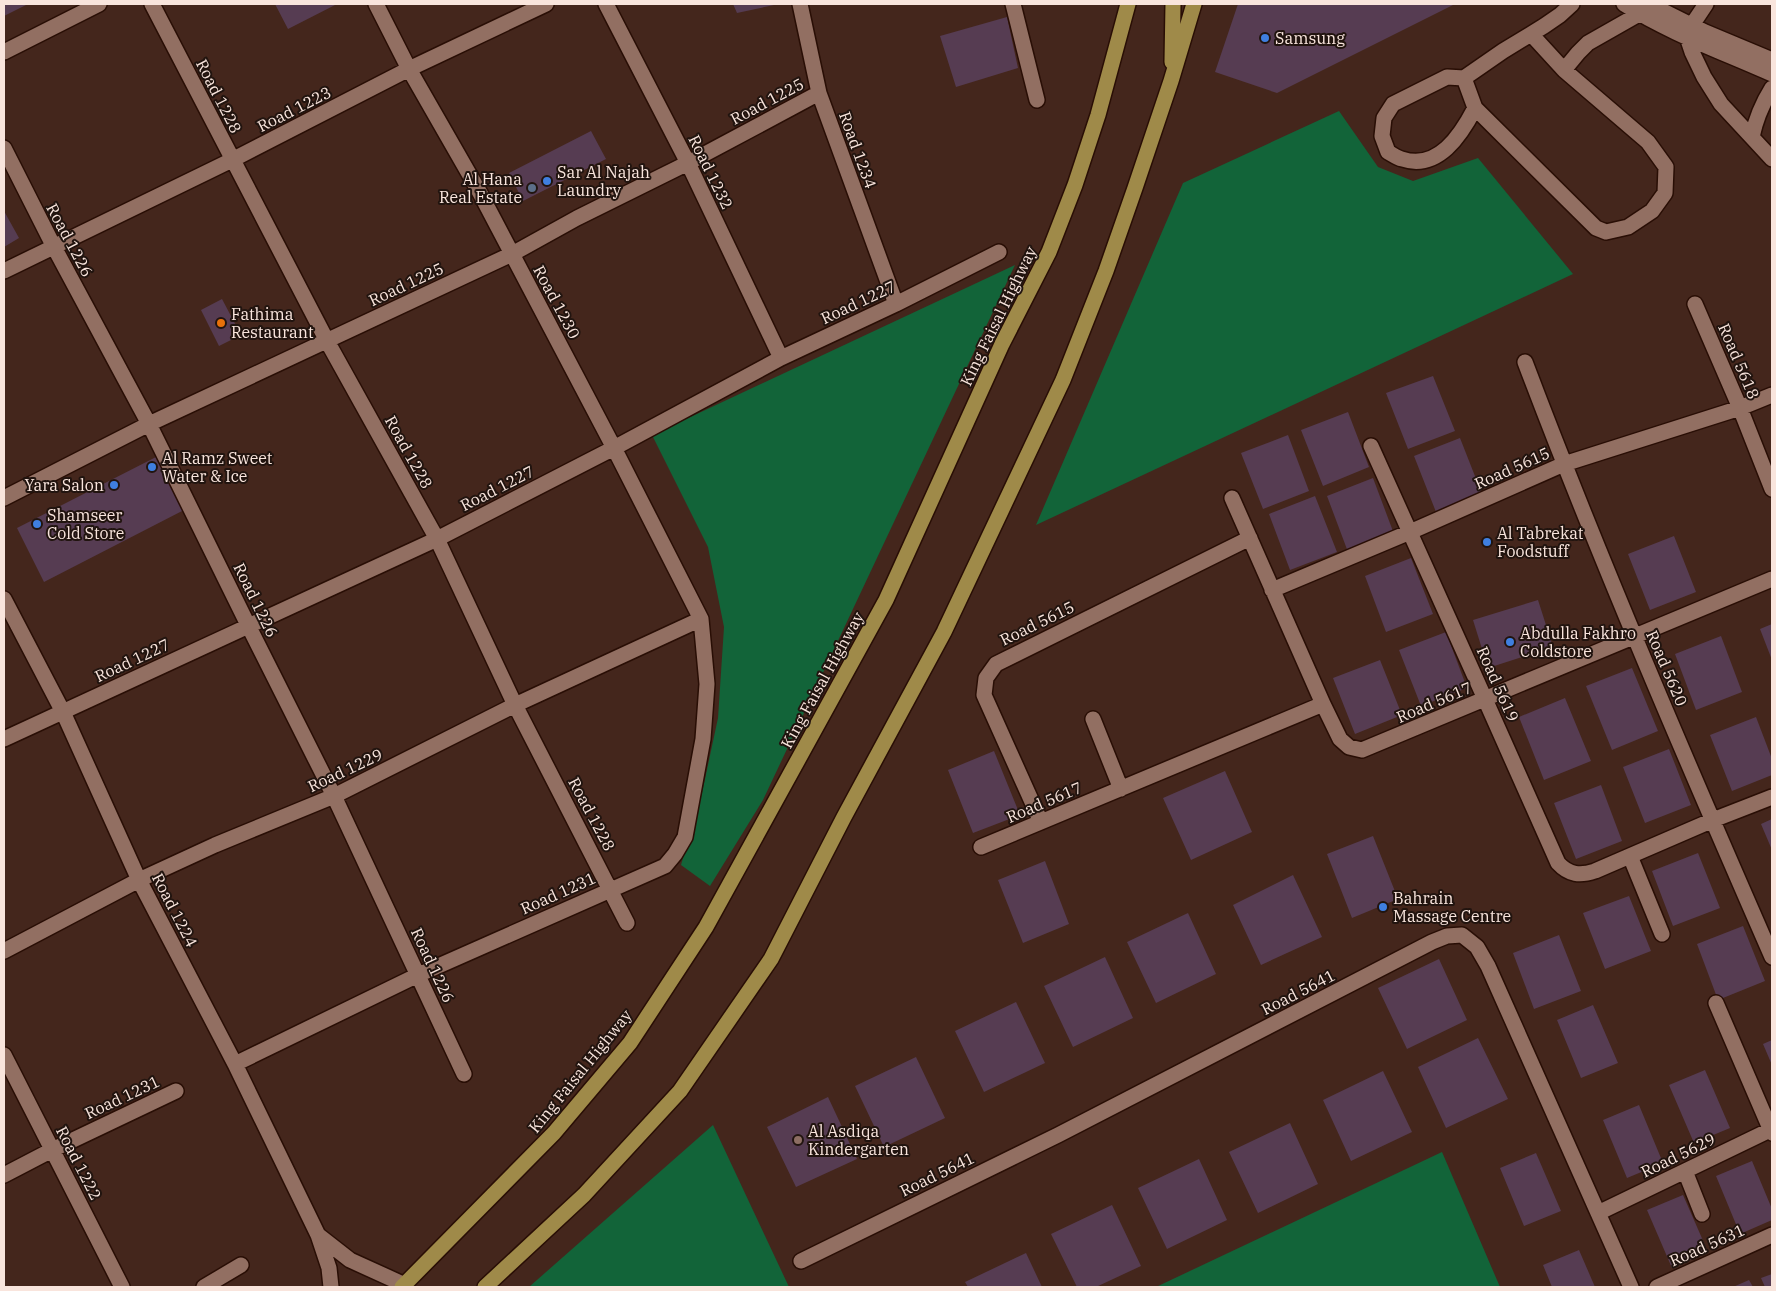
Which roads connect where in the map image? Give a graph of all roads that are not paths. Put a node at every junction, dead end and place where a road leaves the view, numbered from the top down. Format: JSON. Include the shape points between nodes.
{"nodes":[{"id":1,"x":99,"y":4,"type":"edge"},
{"id":2,"x":152,"y":4,"type":"edge"},
{"id":3,"x":376,"y":4,"type":"edge"},
{"id":4,"x":546,"y":4,"type":"edge"},
{"id":5,"x":606,"y":4,"type":"edge"},
{"id":6,"x":800,"y":4,"type":"edge"},
{"id":7,"x":1013,"y":4,"type":"edge"},
{"id":8,"x":1128,"y":4,"type":"edge"},
{"id":9,"x":1174,"y":4,"type":"edge"},
{"id":10,"x":1194,"y":4,"type":"edge"},
{"id":11,"x":1572,"y":4,"type":"edge"},
{"id":12,"x":1624,"y":4,"type":"edge"},
{"id":13,"x":1706,"y":4,"type":"edge"},
{"id":14,"x":1645,"y":7,"type":"edge"},
{"id":15,"x":1690,"y":31,"type":"junction"},
{"id":16,"x":1531,"y":34,"type":"junction"},
{"id":17,"x":4,"y":52,"type":"edge"},
{"id":18,"x":1772,"y":60,"type":"edge"},
{"id":19,"x":409,"y":69,"type":"junction"},
{"id":20,"x":1564,"y":70,"type":"junction"},
{"id":21,"x":1772,"y":74,"type":"edge"},
{"id":22,"x":1464,"y":78,"type":"junction"},
{"id":23,"x":1172,"y":81,"type":"junction"},
{"id":24,"x":1772,"y":88,"type":"edge"},
{"id":25,"x":819,"y":94,"type":"junction"},
{"id":26,"x":1036,"y":100,"type":"dead end"},
{"id":27,"x":1475,"y":108,"type":"junction"},
{"id":28,"x":1752,"y":137,"type":"junction"},
{"id":29,"x":4,"y":148,"type":"edge"},
{"id":30,"x":1772,"y":159,"type":"edge"},
{"id":31,"x":232,"y":160,"type":"junction"},
{"id":32,"x":688,"y":163,"type":"junction"},
{"id":33,"x":54,"y":247,"type":"junction"},
{"id":34,"x":999,"y":252,"type":"dead end"},
{"id":35,"x":512,"y":254,"type":"junction"},
{"id":36,"x":4,"y":271,"type":"edge"},
{"id":37,"x":896,"y":304,"type":"junction"},
{"id":38,"x":1694,"y":304,"type":"dead end"},
{"id":39,"x":327,"y":340,"type":"junction"},
{"id":40,"x":781,"y":358,"type":"junction"},
{"id":41,"x":1525,"y":362,"type":"dead end"},
{"id":42,"x":1772,"y":395,"type":"edge"},
{"id":43,"x":1740,"y":408,"type":"junction"},
{"id":44,"x":149,"y":424,"type":"junction"},
{"id":45,"x":1371,"y":446,"type":"dead end"},
{"id":46,"x":614,"y":448,"type":"junction"},
{"id":47,"x":1564,"y":464,"type":"junction"},
{"id":48,"x":1772,"y":489,"type":"edge"},
{"id":49,"x":4,"y":498,"type":"edge"},
{"id":50,"x":1232,"y":498,"type":"dead end"},
{"id":51,"x":1410,"y":532,"type":"junction"},
{"id":52,"x":1250,"y":538,"type":"junction"},
{"id":53,"x":437,"y":539,"type":"junction"},
{"id":54,"x":1772,"y":579,"type":"edge"},
{"id":55,"x":1272,"y":590,"type":"junction"},
{"id":56,"x":4,"y":599,"type":"edge"},
{"id":57,"x":701,"y":619,"type":"junction"},
{"id":58,"x":248,"y":625,"type":"junction"},
{"id":59,"x":1635,"y":637,"type":"junction"},
{"id":60,"x":1486,"y":699,"type":"junction"},
{"id":61,"x":1323,"y":704,"type":"junction"},
{"id":62,"x":515,"y":705,"type":"junction"},
{"id":63,"x":63,"y":712,"type":"junction"},
{"id":64,"x":1093,"y":719,"type":"dead end"},
{"id":65,"x":4,"y":739,"type":"edge"},
{"id":66,"x":1121,"y":789,"type":"junction"},
{"id":67,"x":334,"y":796,"type":"junction"},
{"id":68,"x":1772,"y":797,"type":"edge"},
{"id":69,"x":1712,"y":820,"type":"junction"},
{"id":70,"x":1041,"y":822,"type":"junction"},
{"id":71,"x":981,"y":847,"type":"dead end"},
{"id":72,"x":1630,"y":856,"type":"junction"},
{"id":73,"x":139,"y":880,"type":"junction"},
{"id":74,"x":611,"y":889,"type":"junction"},
{"id":75,"x":627,"y":923,"type":"dead end"},
{"id":76,"x":1662,"y":934,"type":"dead end"},
{"id":77,"x":4,"y":951,"type":"edge"},
{"id":78,"x":1772,"y":957,"type":"edge"},
{"id":79,"x":418,"y":975,"type":"junction"},
{"id":80,"x":1716,"y":1003,"type":"dead end"},
{"id":81,"x":4,"y":1055,"type":"edge"},
{"id":82,"x":235,"y":1064,"type":"junction"},
{"id":83,"x":464,"y":1074,"type":"dead end"},
{"id":84,"x":176,"y":1091,"type":"dead end"},
{"id":85,"x":1772,"y":1131,"type":"edge"},
{"id":86,"x":52,"y":1150,"type":"junction"},
{"id":87,"x":1685,"y":1171,"type":"junction"},
{"id":88,"x":4,"y":1175,"type":"edge"},
{"id":89,"x":1598,"y":1213,"type":"junction"},
{"id":90,"x":1702,"y":1214,"type":"dead end"},
{"id":91,"x":318,"y":1235,"type":"junction"},
{"id":92,"x":1772,"y":1235,"type":"edge"},
{"id":93,"x":801,"y":1260,"type":"dead end"},
{"id":94,"x":241,"y":1265,"type":"dead end"},
{"id":95,"x":404,"y":1286,"type":"edge"},
{"id":96,"x":122,"y":1287,"type":"edge"},
{"id":97,"x":204,"y":1287,"type":"edge"},
{"id":98,"x":331,"y":1287,"type":"edge"},
{"id":99,"x":485,"y":1287,"type":"edge"},
{"id":100,"x":1631,"y":1287,"type":"edge"},
{"id":101,"x":1657,"y":1287,"type":"edge"}],
"edges":[{"from":1,"to":17,"type":"street"},
{"from":2,"to":31,"type":"street","name":"Road 1228"},
{"from":3,"to":19,"type":"street","name":"Road 1230"},
{"from":4,"to":19,"type":"street","name":"Road 1223"},
{"from":5,"to":32,"type":"street","name":"Road 1232"},
{"from":6,"to":25,"type":"street","name":"Road 1234"},
{"from":7,"to":26,"type":"street"},
{"from":8,"to":95,"type":"main road","name":"King Faisal Highway","via":[[1098,116],[1049,252],[1002,344],[886,600],[706,927],[630,1042],[554,1133]]},
{"from":9,"to":23,"type":"main road"},
{"from":10,"to":23,"type":"main road"},
{"from":11,"to":16,"type":"street"},
{"from":12,"to":14,"type":"street"},
{"from":13,"to":15,"type":"street"},
{"from":14,"to":15,"type":"street"},
{"from":14,"to":20,"type":"street","via":[[1588,43]]},
{"from":15,"to":18,"type":"street"},
{"from":15,"to":21,"type":"street"},
{"from":15,"to":28,"type":"street","via":[[1692,52],[1704,77],[1721,104]]},
{"from":16,"to":20,"type":"street"},
{"from":16,"to":22,"type":"street"},
{"from":19,"to":31,"type":"street","name":"Road 1223"},
{"from":19,"to":35,"type":"street","name":"Road 1230"},
{"from":20,"to":27,"type":"street","via":[[1648,142],[1666,168],[1664,193],[1652,211],[1628,227],[1606,232],[1596,228]]},
{"from":22,"to":27,"type":"street"},
{"from":22,"to":27,"type":"street","via":[[1447,77],[1393,104],[1384,118],[1382,136],[1388,152],[1402,160],[1418,162],[1433,158],[1447,149],[1464,129]]},
{"from":23,"to":99,"type":"main road","via":[[1106,271],[1063,380],[944,632],[771,960],[680,1091],[584,1195]]},
{"from":24,"to":28,"type":"street","via":[[1755,118]]},
{"from":25,"to":32,"type":"street","name":"Road 1225"},
{"from":25,"to":37,"type":"street","name":"Road 1234"},
{"from":28,"to":30,"type":"street"},
{"from":29,"to":33,"type":"street","name":"Road 1226"},
{"from":31,"to":33,"type":"street","name":"Road 1223"},
{"from":31,"to":39,"type":"street","name":"Road 1228"},
{"from":32,"to":35,"type":"street","name":"Road 1225"},
{"from":32,"to":40,"type":"street","name":"Road 1232"},
{"from":33,"to":36,"type":"street","name":"Road 1223"},
{"from":33,"to":44,"type":"street","name":"Road 1226"},
{"from":34,"to":37,"type":"street","name":"Road 1227"},
{"from":35,"to":39,"type":"street","name":"Road 1225"},
{"from":35,"to":46,"type":"street","name":"Road 1230"},
{"from":37,"to":40,"type":"street","name":"Road 1227"},
{"from":38,"to":43,"type":"street","name":"Road 5618"},
{"from":39,"to":44,"type":"street","name":"Road 1225"},
{"from":39,"to":53,"type":"street","name":"Road 1228"},
{"from":40,"to":46,"type":"street","name":"Road 1227"},
{"from":41,"to":47,"type":"street","name":"Road 5620"},
{"from":42,"to":43,"type":"street","name":"Road 5615"},
{"from":43,"to":47,"type":"street","name":"Road 5615"},
{"from":43,"to":48,"type":"street","name":"Road 5618"},
{"from":44,"to":49,"type":"street","name":"Road 1225"},
{"from":44,"to":58,"type":"street","name":"Road 1226"},
{"from":45,"to":51,"type":"street","name":"Road 5619"},
{"from":46,"to":53,"type":"street","name":"Road 1227"},
{"from":46,"to":57,"type":"street","name":"Road 1230"},
{"from":47,"to":51,"type":"street","name":"Road 5615"},
{"from":47,"to":59,"type":"street","name":"Road 5620"},
{"from":50,"to":52,"type":"street","name":"Road 5617"},
{"from":51,"to":55,"type":"street","name":"Road 5615"},
{"from":51,"to":60,"type":"street","name":"Road 5619"},
{"from":52,"to":55,"type":"street","name":"Road 5617"},
{"from":52,"to":70,"type":"street","name":"Road 5615","via":[[996,664],[986,678],[984,695]]},
{"from":53,"to":58,"type":"street","name":"Road 1227"},
{"from":53,"to":62,"type":"street","name":"Road 1228"},
{"from":54,"to":59,"type":"street","name":"Road 5617"},
{"from":55,"to":61,"type":"street","name":"Road 5617"},
{"from":56,"to":63,"type":"street","name":"Road 1224"},
{"from":57,"to":62,"type":"street","name":"Road 1229"},
{"from":57,"to":74,"type":"street","name":"Road 1231","via":[[707,693],[703,739],[685,837],[665,866]]},
{"from":58,"to":63,"type":"street","name":"Road 1227"},
{"from":58,"to":67,"type":"street","name":"Road 1226"},
{"from":59,"to":60,"type":"street","name":"Road 5617"},
{"from":59,"to":69,"type":"street","name":"Road 5620"},
{"from":60,"to":61,"type":"street","name":"Road 5617","via":[[1362,750],[1349,748],[1340,739]]},
{"from":60,"to":72,"type":"street","name":"Road 5619","via":[[1558,863],[1564,870],[1580,875]]},
{"from":61,"to":66,"type":"street","name":"Road 5617"},
{"from":62,"to":67,"type":"street","name":"Road 1229"},
{"from":62,"to":74,"type":"street","name":"Road 1228"},
{"from":63,"to":65,"type":"street","name":"Road 1227"},
{"from":63,"to":73,"type":"street","name":"Road 1224"},
{"from":64,"to":66,"type":"street"},
{"from":66,"to":70,"type":"street","name":"Road 5617"},
{"from":67,"to":73,"type":"street","name":"Road 1229"},
{"from":67,"to":79,"type":"street","name":"Road 1226"},
{"from":68,"to":69,"type":"street","name":"Road 5619"},
{"from":69,"to":72,"type":"street","name":"Road 5619"},
{"from":69,"to":78,"type":"street","name":"Road 5620"},
{"from":70,"to":71,"type":"street","name":"Road 5617"},
{"from":72,"to":76,"type":"street"},
{"from":73,"to":77,"type":"street","name":"Road 1229"},
{"from":73,"to":82,"type":"street","name":"Road 1224"},
{"from":74,"to":75,"type":"street","name":"Road 1228"},
{"from":74,"to":79,"type":"street","name":"Road 1231"},
{"from":79,"to":82,"type":"street","name":"Road 1231"},
{"from":79,"to":83,"type":"street","name":"Road 1226"},
{"from":80,"to":85,"type":"street"},
{"from":81,"to":86,"type":"street","name":"Road 1222"},
{"from":82,"to":91,"type":"street","name":"Road 1224"},
{"from":84,"to":86,"type":"street","name":"Road 1231"},
{"from":85,"to":87,"type":"street","name":"Road 5629"},
{"from":86,"to":88,"type":"street","name":"Road 1231"},
{"from":86,"to":96,"type":"street","name":"Road 1222"},
{"from":87,"to":89,"type":"street","name":"Road 5629"},
{"from":87,"to":90,"type":"street"},
{"from":89,"to":93,"type":"street","name":"Road 5641","via":[[1488,966],[1477,947],[1462,935],[1447,936],[1058,1134]]},
{"from":89,"to":100,"type":"street","name":"Road 5641"},
{"from":91,"to":95,"type":"street","name":"Road 1224","via":[[350,1260]]},
{"from":91,"to":98,"type":"street","name":"Road 1224","via":[[329,1268]]},
{"from":92,"to":101,"type":"street","name":"Road 5631"},
{"from":94,"to":97,"type":"street"}]}
